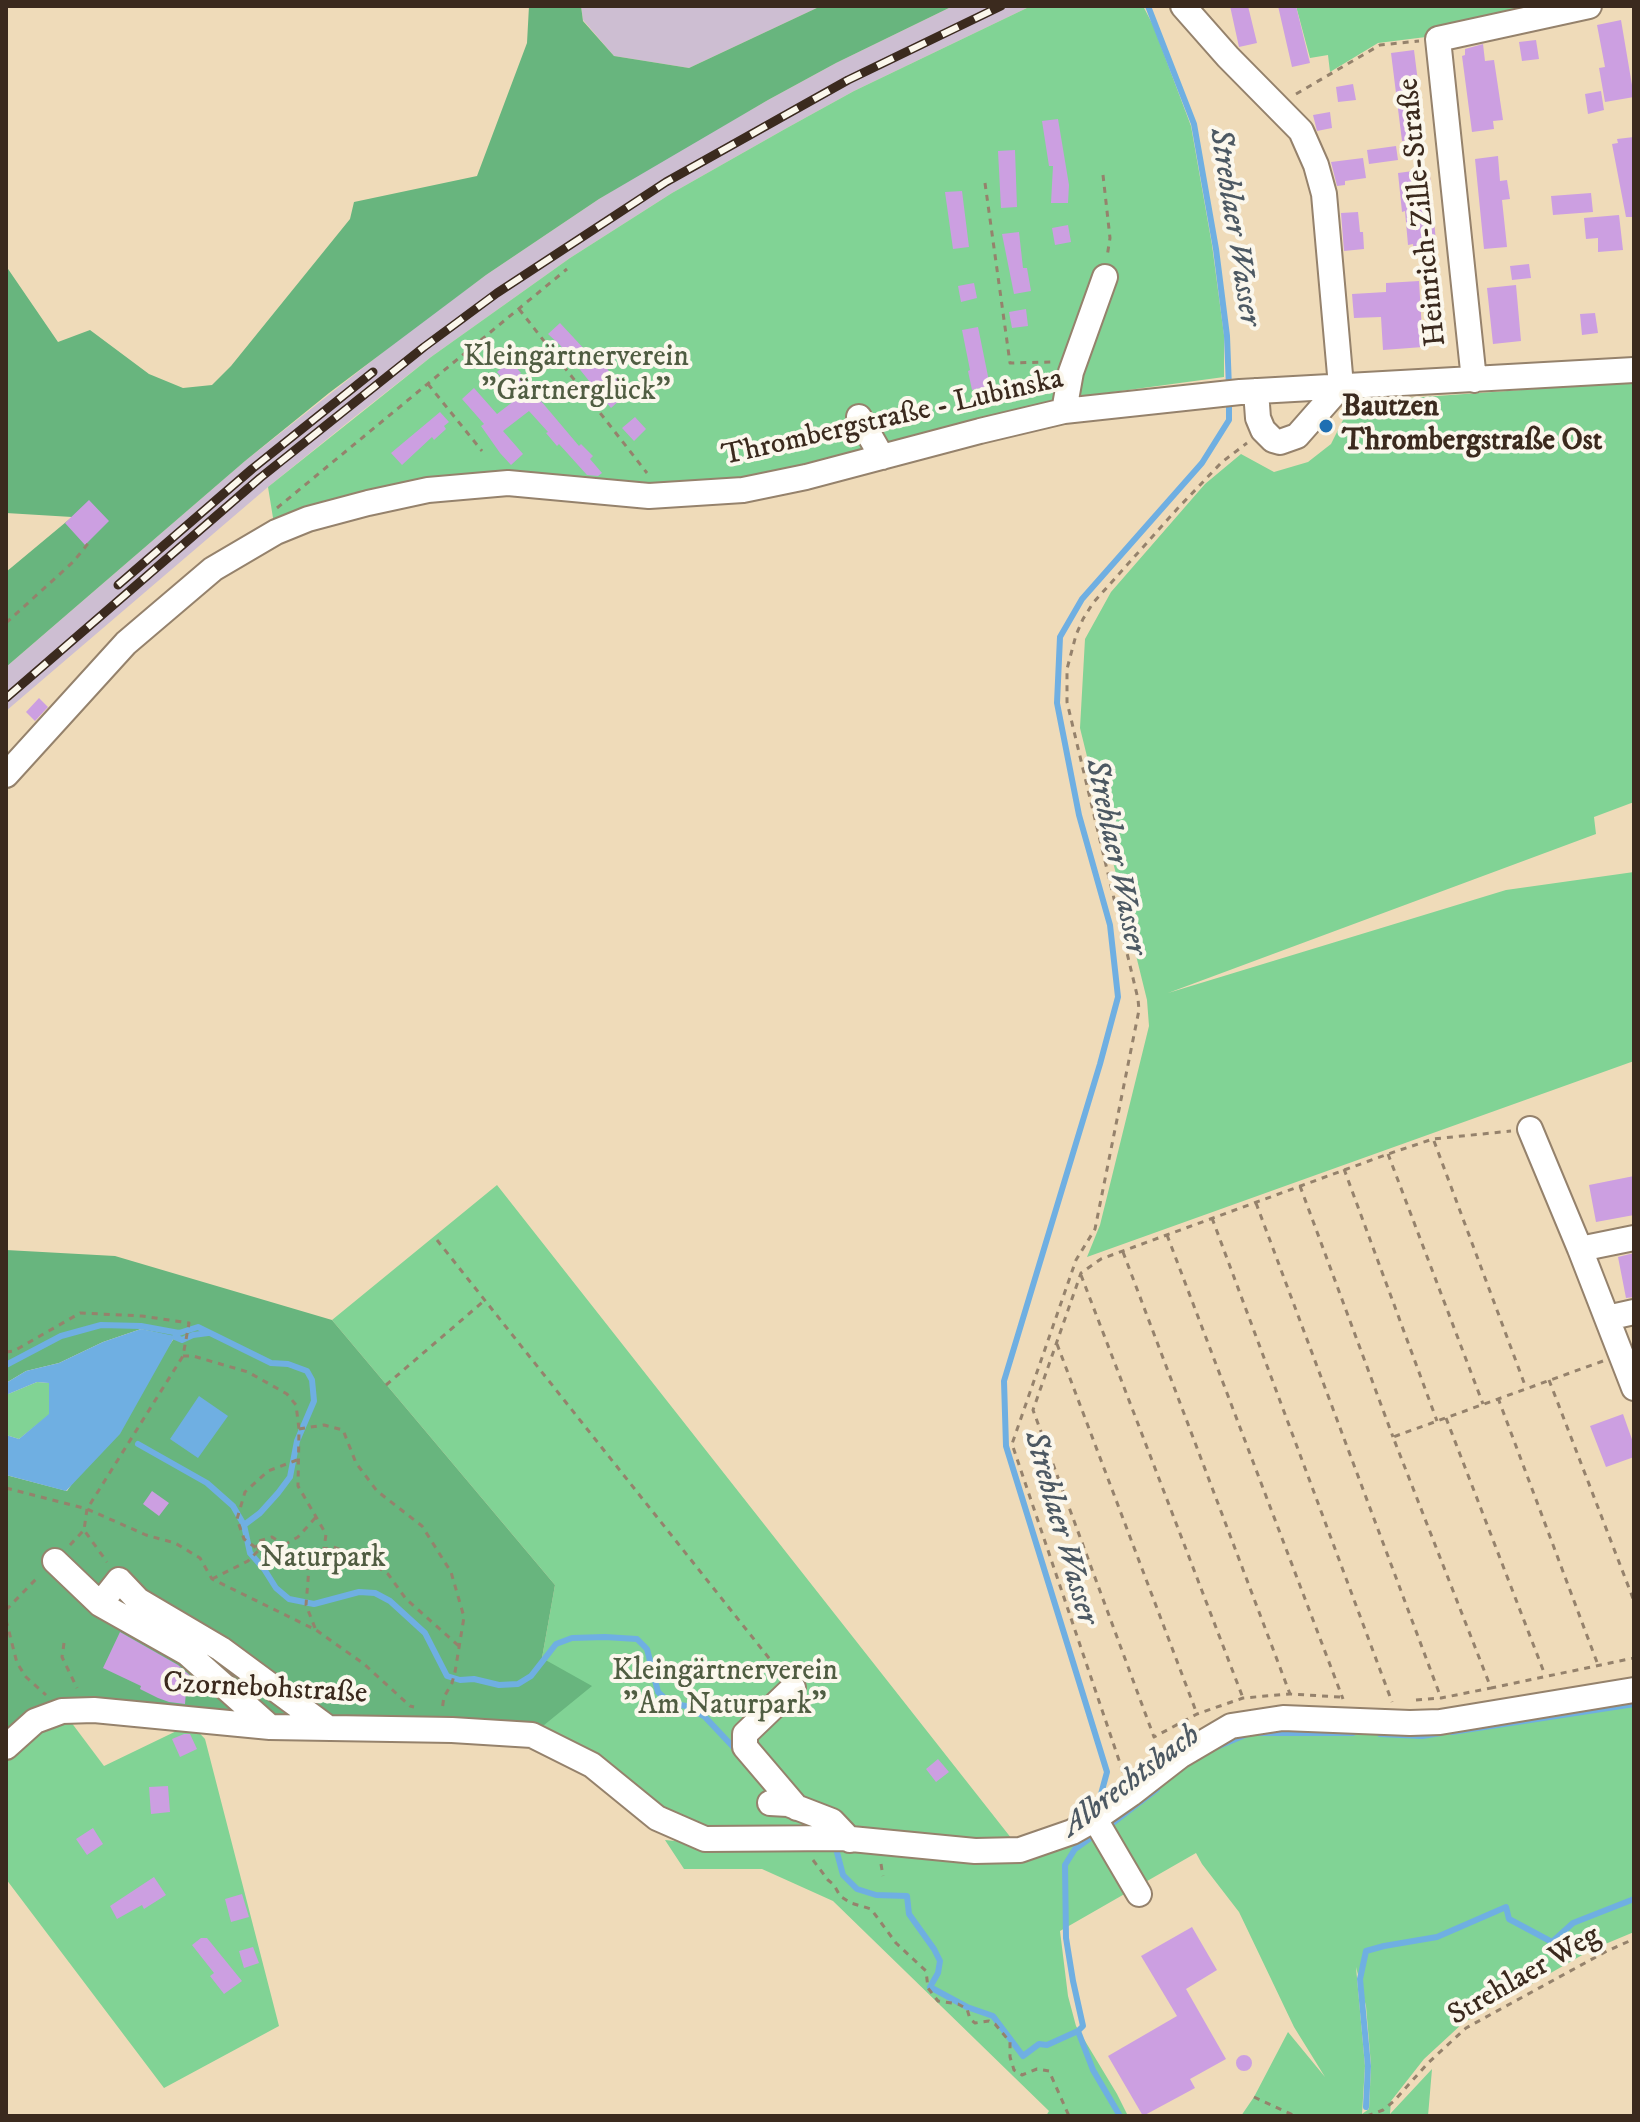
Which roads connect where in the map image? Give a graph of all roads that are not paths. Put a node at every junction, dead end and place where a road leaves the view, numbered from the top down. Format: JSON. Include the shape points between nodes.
{"nodes":[{"id":1,"x":1183,"y":6,"type":"edge"},
{"id":2,"x":1589,"y":6,"type":"edge"},
{"id":3,"x":1105,"y":277,"type":"road end"},
{"id":4,"x":1634,"y":370,"type":"edge"},
{"id":5,"x":1474,"y":380,"type":"junction"},
{"id":6,"x":1341,"y":386,"type":"junction"},
{"id":7,"x":1240,"y":392,"type":"junction"},
{"id":8,"x":1064,"y":411,"type":"junction"},
{"id":9,"x":859,"y":417,"type":"dead end"},
{"id":10,"x":882,"y":457,"type":"junction"},
{"id":11,"x":6,"y":775,"type":"edge"},
{"id":12,"x":1530,"y":1129,"type":"road end"},
{"id":13,"x":1634,"y":1238,"type":"edge"},
{"id":14,"x":1580,"y":1249,"type":"junction"},
{"id":15,"x":1634,"y":1312,"type":"edge"},
{"id":16,"x":1607,"y":1318,"type":"junction"},
{"id":17,"x":1634,"y":1388,"type":"edge"},
{"id":18,"x":55,"y":1561,"type":"road end"},
{"id":19,"x":100,"y":1604,"type":"junction"},
{"id":20,"x":793,"y":1688,"type":"road end"},
{"id":21,"x":1634,"y":1690,"type":"edge"},
{"id":22,"x":270,"y":1727,"type":"junction"},
{"id":23,"x":328,"y":1728,"type":"junction"},
{"id":24,"x":6,"y":1747,"type":"edge"},
{"id":25,"x":1099,"y":1826,"type":"junction"},
{"id":26,"x":840,"y":1839,"type":"junction"},
{"id":27,"x":1139,"y":1894,"type":"dead end"}],
"edges":[{"from":1,"to":6,"type":"street","via":[[1301,131],[1316,165],[1324,194]]},
{"from":2,"to":5,"type":"street","name":"Heinrich-Zille-Straße","via":[[1439,38]]},
{"from":3,"to":8,"type":"street","via":[[1071,372]]},
{"from":4,"to":5,"type":"street","name":"Thrombergstraße - Lubinska"},
{"from":5,"to":6,"type":"street","name":"Thrombergstraße - Lubinska"},
{"from":6,"to":7,"type":"street","name":"Thrombergstraße - Lubinska"},
{"from":6,"to":7,"type":"street","via":[[1297,436],[1280,442],[1263,430]]},
{"from":7,"to":8,"type":"street","name":"Thrombergstraße - Lubinska"},
{"from":8,"to":10,"type":"street","name":"Thrombergstraße - Lubinska"},
{"from":9,"to":10,"type":"street"},
{"from":10,"to":11,"type":"street","name":"Thrombergstraße - Lubinska","via":[[743,490],[649,496],[508,483],[428,490],[308,519],[213,569],[126,643]]},
{"from":12,"to":14,"type":"street"},
{"from":13,"to":14,"type":"street"},
{"from":14,"to":16,"type":"street"},
{"from":15,"to":16,"type":"street"},
{"from":16,"to":17,"type":"street"},
{"from":18,"to":19,"type":"street"},
{"from":19,"to":22,"type":"street","via":[[187,1653]]},
{"from":19,"to":23,"type":"street","via":[[119,1580],[138,1600],[221,1649]]},
{"from":20,"to":26,"type":"street","via":[[745,1734],[745,1747],[785,1805],[832,1821]]},
{"from":21,"to":25,"type":"street","via":[[1440,1722],[1283,1718],[1231,1726],[1180,1756]]},
{"from":22,"to":23,"type":"street","name":"Czornebohstraße"},
{"from":22,"to":24,"type":"street","name":"Czornebohstraße","via":[[62,1711],[35,1721]]},
{"from":23,"to":26,"type":"street","name":"Czornebohstraße","via":[[532,1735],[592,1765],[657,1818],[705,1839]]},
{"from":25,"to":26,"type":"street","via":[[1020,1850]]},
{"from":25,"to":27,"type":"street"}]}
